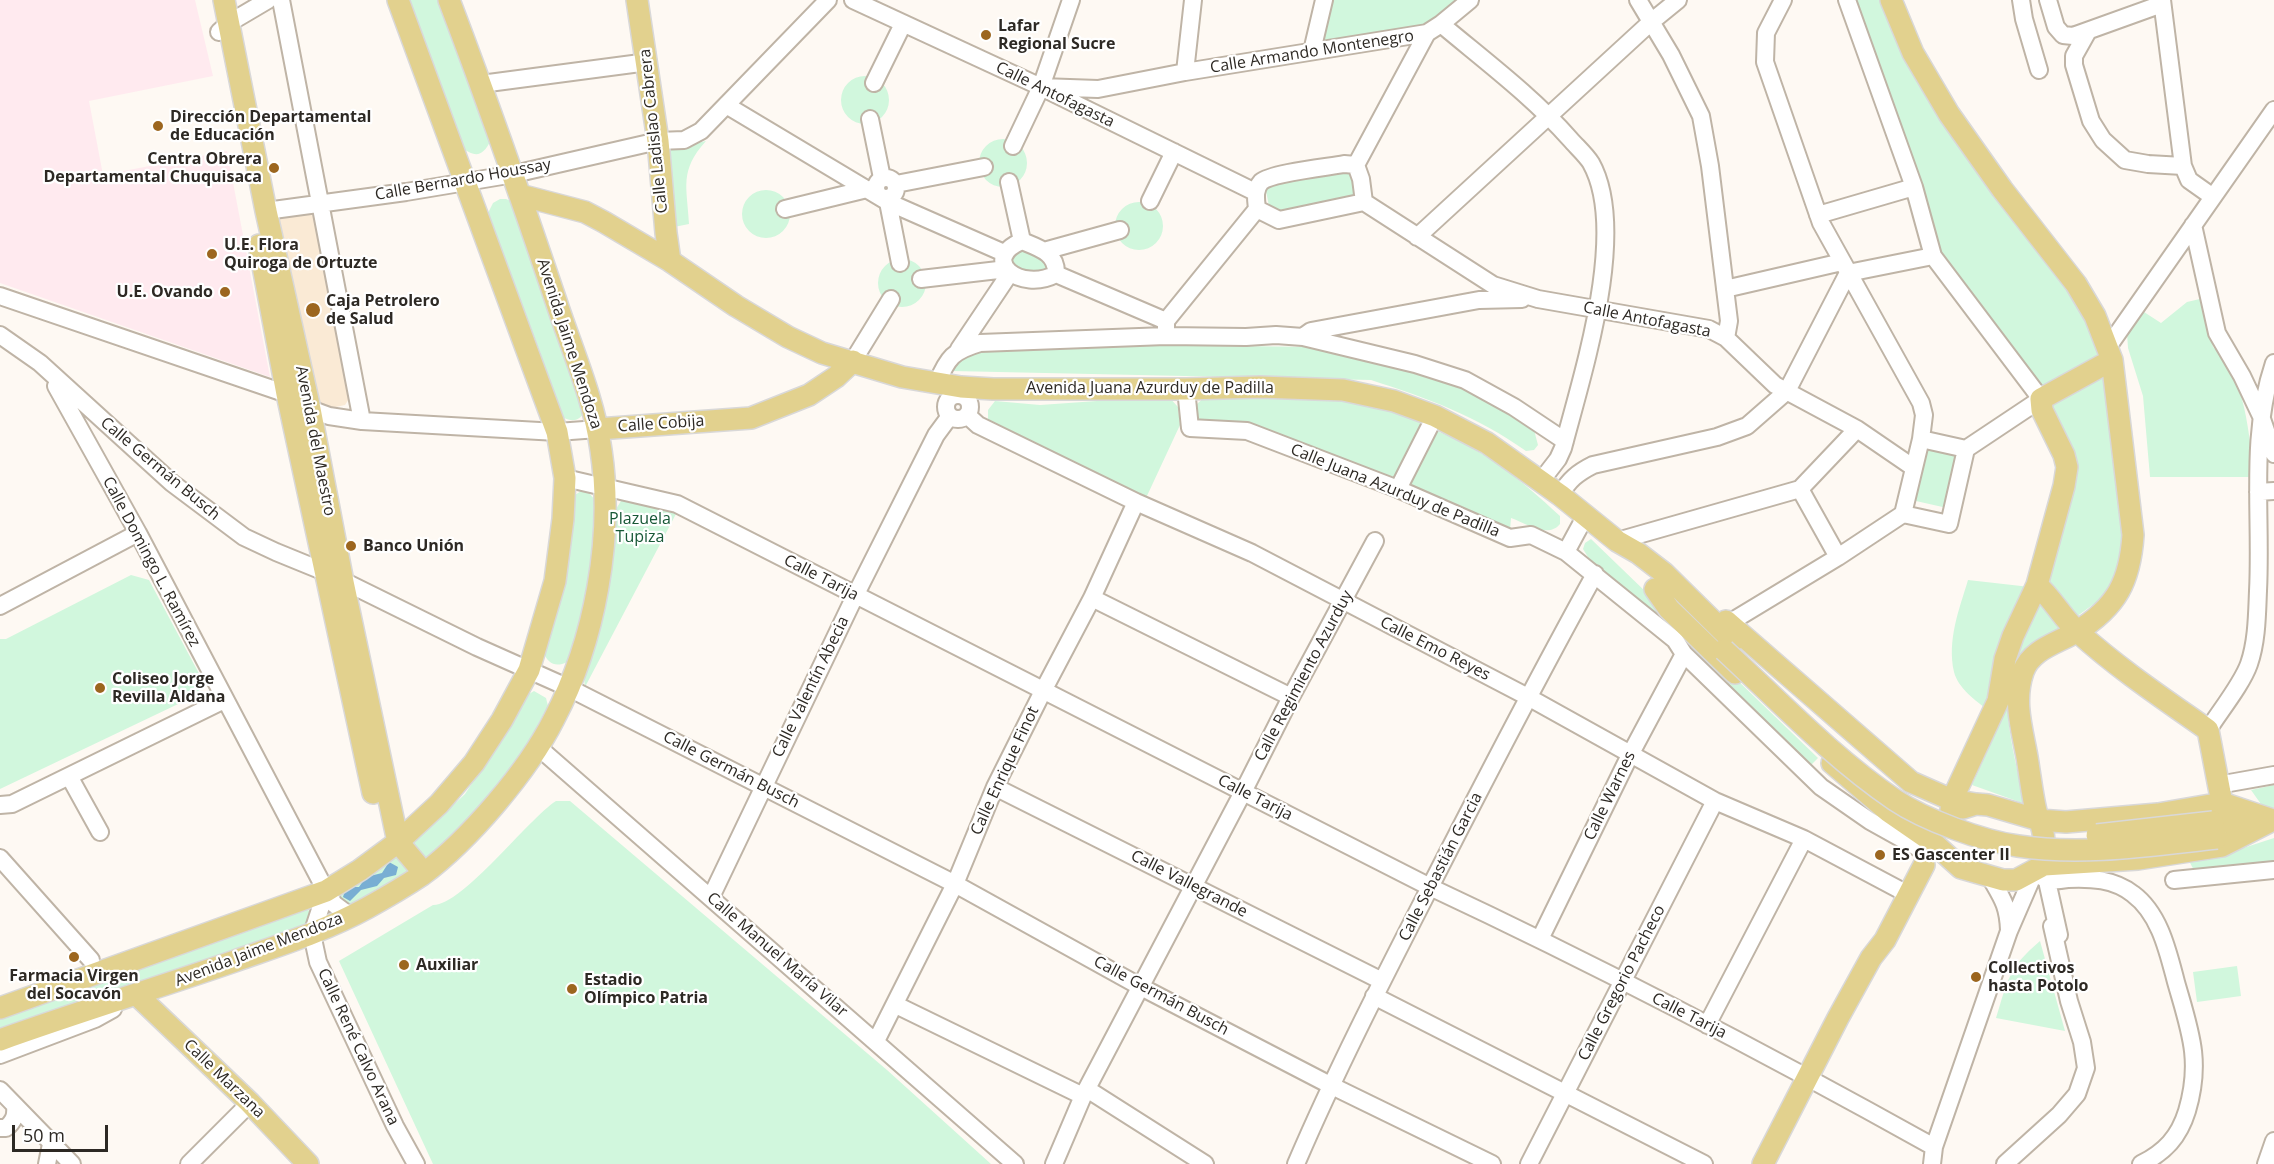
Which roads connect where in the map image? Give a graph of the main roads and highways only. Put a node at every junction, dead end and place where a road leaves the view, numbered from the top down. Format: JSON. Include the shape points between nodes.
{"nodes":[{"id":1,"x":212,"y":0,"type":"edge"},
{"id":2,"x":224,"y":0,"type":"edge"},
{"id":3,"x":398,"y":0,"type":"edge"},
{"id":4,"x":449,"y":0,"type":"edge"},
{"id":5,"x":637,"y":0,"type":"edge"},
{"id":6,"x":1891,"y":0,"type":"edge"},
{"id":7,"x":224,"y":28,"type":"junction"},
{"id":8,"x":520,"y":195,"type":"junction"},
{"id":9,"x":670,"y":261,"type":"junction"},
{"id":10,"x":2110,"y":354,"type":"junction"},
{"id":11,"x":853,"y":361,"type":"junction"},
{"id":12,"x":993,"y":389,"type":"junction"},
{"id":13,"x":954,"y":403,"type":"junction"},
{"id":14,"x":598,"y":429,"type":"junction"},
{"id":15,"x":334,"y":577,"type":"junction"},
{"id":16,"x":1659,"y":581,"type":"junction"},
{"id":17,"x":2037,"y":585,"type":"junction"},
{"id":18,"x":2077,"y":632,"type":"junction"},
{"id":19,"x":1729,"y":638,"type":"junction"},
{"id":20,"x":1998,"y":701,"type":"junction"},
{"id":21,"x":1971,"y":778,"type":"dead end"},
{"id":22,"x":2220,"y":794,"type":"junction"},
{"id":23,"x":2039,"y":820,"type":"junction"},
{"id":24,"x":2274,"y":820,"type":"edge"},
{"id":25,"x":1937,"y":834,"type":"junction"},
{"id":26,"x":391,"y":844,"type":"junction"},
{"id":27,"x":2042,"y":872,"type":"junction"},
{"id":28,"x":423,"y":873,"type":"junction"},
{"id":29,"x":1871,"y":958,"type":"junction"},
{"id":30,"x":86,"y":969,"type":"junction"},
{"id":31,"x":0,"y":992,"type":"edge"},
{"id":32,"x":137,"y":995,"type":"junction"},
{"id":33,"x":0,"y":1008,"type":"edge"},
{"id":34,"x":0,"y":1040,"type":"edge"},
{"id":35,"x":308,"y":1164,"type":"edge"},
{"id":36,"x":1763,"y":1164,"type":"edge"}],
"edges":[{"from":1,"to":7,"type":"main road","name":"Avenida del Maestro"},
{"from":2,"to":7,"type":"main road","name":"Avenida del Maestro"},
{"from":3,"to":26,"type":"main road","via":[[557,432],[565,478],[555,581],[529,670],[474,763],[439,804]]},
{"from":4,"to":8,"type":"main road","name":"Avenida Jaime Mendoza"},
{"from":5,"to":9,"type":"main road","name":"Calle Ladislao Cabrera","via":[[658,141]]},
{"from":6,"to":10,"type":"main road","via":[[1913,53],[1949,114],[2076,284],[2095,316]]},
{"from":7,"to":15,"type":"main road","name":"Avenida del Maestro","via":[[310,408]]},
{"from":7,"to":15,"type":"main road","name":"Avenida del Maestro","via":[[287,394]]},
{"from":8,"to":9,"type":"main road","name":"Avenida Juana Azurduy de Padilla","via":[[585,212]]},
{"from":8,"to":14,"type":"main road","name":"Avenida Jaime Mendoza"},
{"from":9,"to":11,"type":"main road","name":"Avenida Juana Azurduy de Padilla","via":[[788,338]]},
{"from":10,"to":17,"type":"main road","via":[[2041,399],[2042,410],[2067,466]]},
{"from":10,"to":18,"type":"main road","via":[[2133,535],[2131,561],[2124,585],[2105,609]]},
{"from":11,"to":13,"type":"main road","name":"Avenida Juana Azurduy de Padilla","via":[[902,377]]},
{"from":11,"to":14,"type":"main road","name":"Calle Cobija","via":[[809,395],[752,418]]},
{"from":12,"to":13,"type":"main road","name":"Avenida Juana Azurduy de Padilla"},
{"from":12,"to":13,"type":"main road"},
{"from":12,"to":16,"type":"main road","name":"Avenida Juana Azurduy de Padilla","via":[[1260,387],[1343,390],[1394,401],[1487,442],[1638,553]]},
{"from":14,"to":28,"type":"main road","name":"Avenida Jaime Mendoza","via":[[605,486],[599,582],[569,688],[554,721],[511,783],[470,832]]},
{"from":15,"to":26,"type":"main road","name":"Avenida del Maestro"},
{"from":16,"to":19,"type":"main road","name":"Avenida Juana Azurduy de Padilla"},
{"from":16,"to":25,"type":"main road","via":[[1669,609],[1810,744],[1888,811]]},
{"from":17,"to":18,"type":"main road"},
{"from":17,"to":20,"type":"main road","via":[[2006,659]]},
{"from":18,"to":22,"type":"main road","via":[[2208,730]]},
{"from":18,"to":23,"type":"main road","via":[[2031,658],[2023,670],[2018,708]]},
{"from":19,"to":24,"type":"main road","bridge":true,"via":[[1861,774],[1913,811],[1967,833],[2016,846],[2087,850]]},
{"from":19,"to":25,"type":"main road","via":[[1911,782]]},
{"from":20,"to":21,"type":"main road","via":[[1998,724]]},
{"from":20,"to":25,"type":"main road"},
{"from":22,"to":23,"type":"main road","via":[[2158,814],[2094,821]]},
{"from":22,"to":24,"type":"main road"},
{"from":23,"to":25,"type":"main road","via":[[1976,804]]},
{"from":23,"to":27,"type":"main road","via":[[2043,834]]},
{"from":24,"to":27,"type":"main road","via":[[2222,846]]},
{"from":25,"to":27,"type":"main road","via":[[1949,858],[1961,868],[2016,880]]},
{"from":25,"to":29,"type":"main road","via":[[1885,940]]},
{"from":25,"to":29,"type":"main road","via":[[1900,891]]},
{"from":26,"to":28,"type":"main road","name":"Avenida del Maestro"},
{"from":26,"to":30,"type":"main road","via":[[323,885]]},
{"from":28,"to":32,"type":"main road","name":"Avenida Jaime Mendoza","via":[[312,934]]},
{"from":29,"to":36,"type":"main road"},
{"from":30,"to":31,"type":"main road"},
{"from":30,"to":33,"type":"main road"},
{"from":32,"to":34,"type":"main road","name":"Avenida Jaime Mendoza"},
{"from":32,"to":35,"type":"main road","name":"Calle Marzana"}]}
